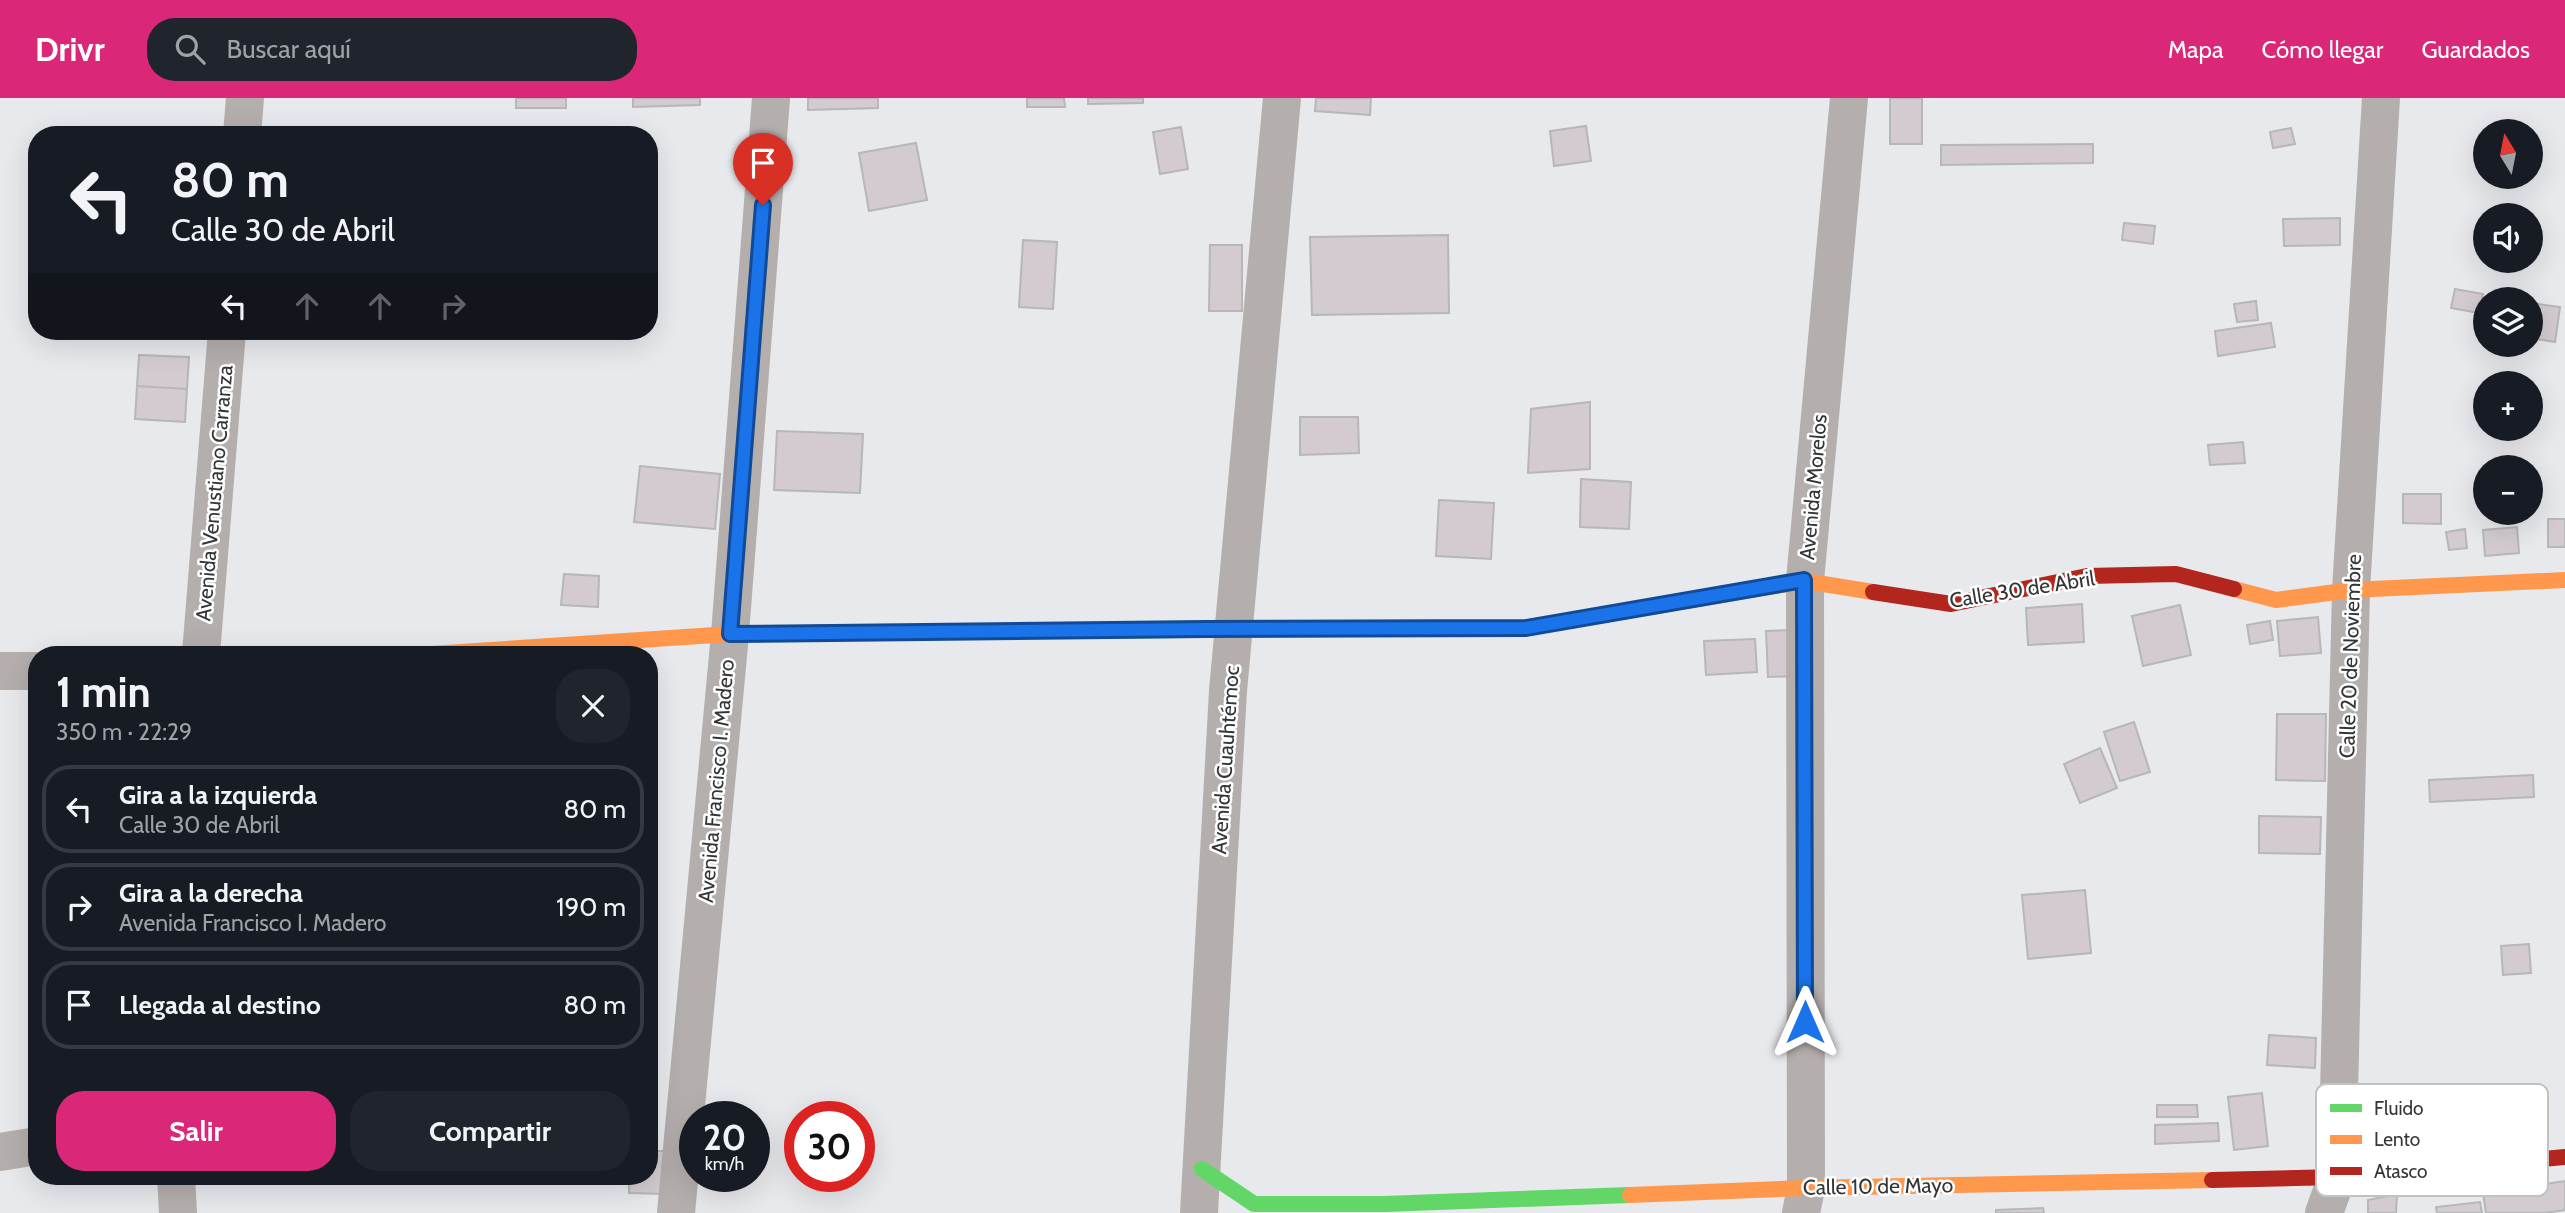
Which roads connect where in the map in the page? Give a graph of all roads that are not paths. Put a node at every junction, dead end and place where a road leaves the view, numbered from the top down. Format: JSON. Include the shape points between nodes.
{"nodes":[{"id":1,"x":245,"y":98,"type":"edge"},
{"id":2,"x":771,"y":98,"type":"edge"},
{"id":3,"x":1282,"y":98,"type":"edge"},
{"id":4,"x":1849,"y":98,"type":"edge"},
{"id":5,"x":2381,"y":98,"type":"edge"},
{"id":6,"x":243,"y":126,"type":"edge"},
{"id":7,"x":226,"y":340,"type":"edge"},
{"id":8,"x":1804,"y":580,"type":"junction"},
{"id":9,"x":2565,"y":580,"type":"edge"},
{"id":10,"x":2351,"y":590,"type":"junction"},
{"id":11,"x":1234,"y":629,"type":"junction"},
{"id":12,"x":730,"y":634,"type":"junction"},
{"id":13,"x":202,"y":646,"type":"edge"},
{"id":14,"x":551,"y":646,"type":"edge"},
{"id":15,"x":0,"y":671,"type":"edge"},
{"id":16,"x":28,"y":671,"type":"edge"},
{"id":17,"x":2339,"y":1084,"type":"edge"},
{"id":18,"x":28,"y":1147,"type":"edge"},
{"id":19,"x":0,"y":1152,"type":"edge"},
{"id":20,"x":1202,"y":1169,"type":"junction"},
{"id":21,"x":2316,"y":1178,"type":"edge"},
{"id":22,"x":176,"y":1185,"type":"edge"},
{"id":23,"x":2330,"y":1196,"type":"edge"},
{"id":24,"x":1803,"y":1200,"type":"edge"},
{"id":25,"x":178,"y":1213,"type":"edge"},
{"id":26,"x":676,"y":1213,"type":"edge"},
{"id":27,"x":1199,"y":1213,"type":"edge"},
{"id":28,"x":2324,"y":1213,"type":"edge"}],
"edges":[{"from":1,"to":6,"type":"street"},
{"from":2,"to":12,"type":"street","name":"Avenida Francisco I. Madero"},
{"from":3,"to":11,"type":"street","name":"Avenida Cuauhtémoc"},
{"from":4,"to":8,"type":"street","name":"Avenida Morelos"},
{"from":5,"to":10,"type":"street","name":"Calle 20 de Noviembre"},
{"from":7,"to":13,"type":"street","name":"Avenida Venustiano Carranza"},
{"from":8,"to":10,"type":"street","name":"Calle 30 de Abril","via":[[1951,604],[2087,576],[2176,574],[2276,600]]},
{"from":8,"to":11,"type":"street","name":"Calle 30 de Abril","via":[[1526,628]]},
{"from":8,"to":24,"type":"street","name":"Avenida Morelos"},
{"from":9,"to":10,"type":"street","name":"Calle 30 de Abril"},
{"from":10,"to":17,"type":"street","name":"Calle 20 de Noviembre"},
{"from":11,"to":12,"type":"street","name":"Calle 30 de Abril"},
{"from":11,"to":20,"type":"street","name":"Avenida Cuauhtémoc"},
{"from":12,"to":14,"type":"street","name":"Calle 30 de Abril"},
{"from":12,"to":26,"type":"street","name":"Avenida Francisco I. Madero"},
{"from":15,"to":16,"type":"street"},
{"from":18,"to":19,"type":"street"},
{"from":20,"to":24,"type":"street","name":"Calle 10 de Mayo","via":[[1254,1204]]},
{"from":20,"to":27,"type":"street","name":"Avenida Cuauhtémoc"},
{"from":21,"to":24,"type":"street","name":"Calle 10 de Mayo"},
{"from":22,"to":25,"type":"street"},
{"from":23,"to":28,"type":"street","name":"Calle 20 de Noviembre"}]}
